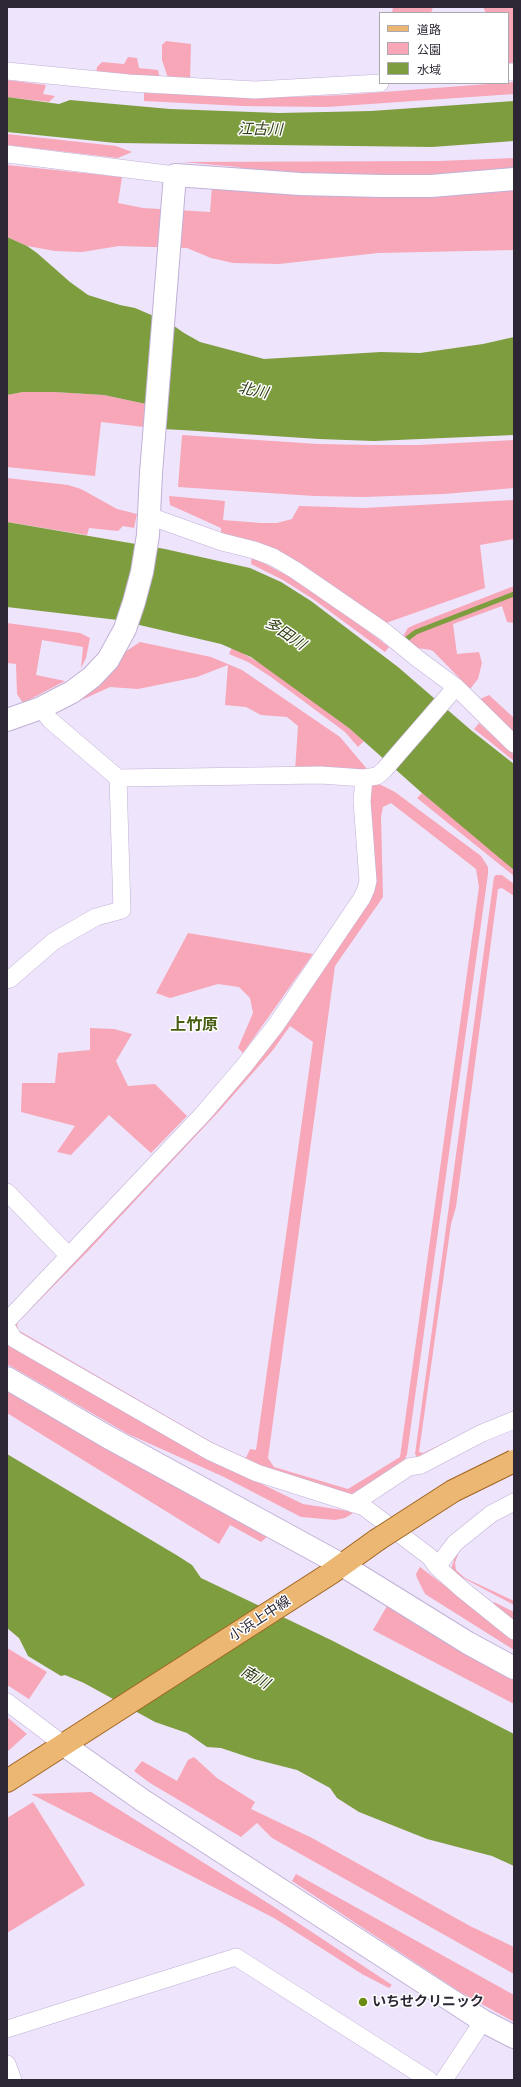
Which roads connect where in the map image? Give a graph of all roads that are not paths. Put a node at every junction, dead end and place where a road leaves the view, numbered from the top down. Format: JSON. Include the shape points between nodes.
{"nodes":[{"id":1,"x":7,"y":71,"type":"edge"},
{"id":2,"x":379,"y":83,"type":"edge"},
{"id":3,"x":7,"y":154,"type":"edge"},
{"id":4,"x":514,"y":179,"type":"edge"},
{"id":5,"x":175,"y":183,"type":"junction"},
{"id":6,"x":149,"y":525,"type":"junction"},
{"id":7,"x":453,"y":691,"type":"junction"},
{"id":8,"x":41,"y":708,"type":"junction"},
{"id":9,"x":7,"y":720,"type":"edge"},
{"id":10,"x":514,"y":744,"type":"edge"},
{"id":11,"x":118,"y":778,"type":"junction"},
{"id":12,"x":364,"y":778,"type":"junction"},
{"id":13,"x":7,"y":980,"type":"edge"},
{"id":14,"x":7,"y":1192,"type":"edge"},
{"id":15,"x":68,"y":1255,"type":"junction"},
{"id":16,"x":7,"y":1321,"type":"edge"},
{"id":17,"x":7,"y":1328,"type":"edge"},
{"id":18,"x":7,"y":1378,"type":"edge"},
{"id":19,"x":514,"y":1420,"type":"edge"},
{"id":20,"x":514,"y":1461,"type":"edge"},
{"id":21,"x":514,"y":1502,"type":"edge"},
{"id":22,"x":353,"y":1504,"type":"junction"},
{"id":23,"x":437,"y":1567,"type":"junction"},
{"id":24,"x":336,"y":1569,"type":"junction"},
{"id":25,"x":514,"y":1631,"type":"edge"},
{"id":26,"x":514,"y":1668,"type":"edge"},
{"id":27,"x":7,"y":1702,"type":"edge"},
{"id":28,"x":73,"y":1739,"type":"junction"},
{"id":29,"x":7,"y":1781,"type":"edge"},
{"id":30,"x":483,"y":2021,"type":"junction"},
{"id":31,"x":7,"y":2029,"type":"edge"},
{"id":32,"x":514,"y":2037,"type":"edge"},
{"id":33,"x":7,"y":2064,"type":"edge"},
{"id":34,"x":13,"y":2080,"type":"edge"},
{"id":35,"x":429,"y":2080,"type":"edge"},
{"id":36,"x":444,"y":2080,"type":"edge"}],
"edges":[{"from":1,"to":2,"type":"street","via":[[121,82],[255,90]]},
{"from":3,"to":5,"type":"street"},
{"from":4,"to":5,"type":"street","via":[[431,186]]},
{"from":5,"to":6,"type":"street"},
{"from":6,"to":7,"type":"street","via":[[254,550],[273,557],[385,632]]},
{"from":6,"to":8,"type":"street","via":[[142,572],[125,629],[108,660],[92,678]]},
{"from":7,"to":10,"type":"street"},
{"from":7,"to":12,"type":"street","via":[[384,770],[377,776]]},
{"from":8,"to":9,"type":"street"},
{"from":8,"to":11,"type":"street","via":[[50,720]]},
{"from":11,"to":12,"type":"street","via":[[322,775]]},
{"from":11,"to":13,"type":"street","via":[[122,910],[96,917],[54,941]]},
{"from":12,"to":15,"type":"street","via":[[362,801],[368,881],[362,898],[276,1025],[244,1066],[202,1115]]},
{"from":14,"to":15,"type":"street"},
{"from":15,"to":16,"type":"street"},
{"from":17,"to":22,"type":"street","via":[[14,1339],[209,1451],[257,1473]]},
{"from":18,"to":24,"type":"street"},
{"from":19,"to":22,"type":"street","via":[[476,1436],[421,1465],[409,1467]]},
{"from":20,"to":24,"type":"main road","name":"小浜上中線","bridge":true,"via":[[453,1491]]},
{"from":21,"to":23,"type":"street","via":[[491,1514],[455,1543]]},
{"from":22,"to":23,"type":"street","via":[[364,1507],[430,1557]]},
{"from":23,"to":25,"type":"street"},
{"from":24,"to":26,"type":"street"},
{"from":24,"to":28,"type":"main road","name":"小浜上中線"},
{"from":27,"to":28,"type":"street"},
{"from":28,"to":29,"type":"main road","name":"小浜上中線"},
{"from":28,"to":30,"type":"street","via":[[142,1800]]},
{"from":30,"to":32,"type":"street"},
{"from":30,"to":36,"type":"street"},
{"from":31,"to":35,"type":"street","via":[[236,1957]]},
{"from":33,"to":34,"type":"street"}]}
